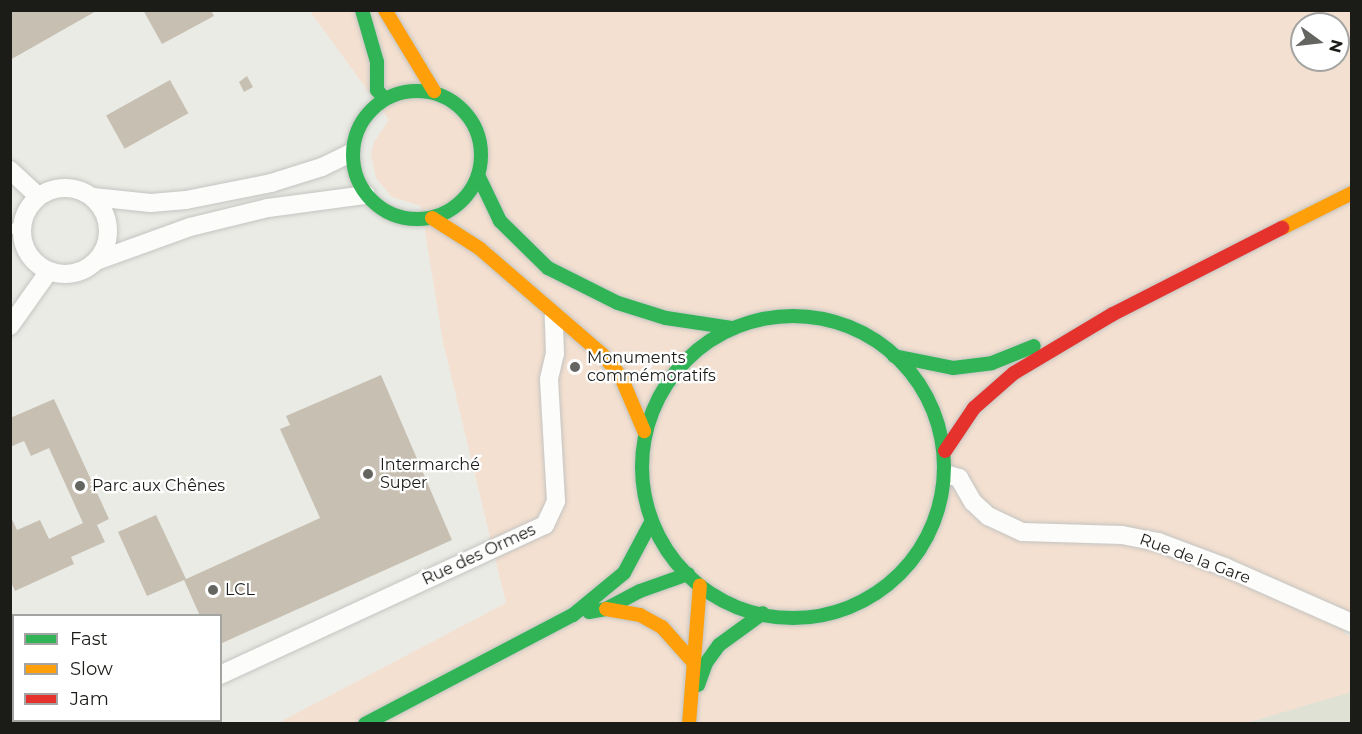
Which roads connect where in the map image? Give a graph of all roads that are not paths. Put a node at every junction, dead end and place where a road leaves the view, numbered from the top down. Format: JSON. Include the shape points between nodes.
{"nodes":[{"id":1,"x":363,"y":10,"type":"edge"},
{"id":2,"x":385,"y":10,"type":"edge"},
{"id":3,"x":434,"y":91,"type":"junction"},
{"id":4,"x":384,"y":98,"type":"junction"},
{"id":5,"x":351,"y":153,"type":"junction"},
{"id":6,"x":10,"y":170,"type":"edge"},
{"id":7,"x":478,"y":175,"type":"junction"},
{"id":8,"x":1352,"y":193,"type":"edge"},
{"id":9,"x":366,"y":195,"type":"junction"},
{"id":10,"x":38,"y":196,"type":"junction"},
{"id":11,"x":93,"y":197,"type":"junction"},
{"id":12,"x":432,"y":218,"type":"junction"},
{"id":13,"x":16,"y":227,"type":"edge"},
{"id":14,"x":96,"y":261,"type":"junction"},
{"id":15,"x":49,"y":271,"type":"junction"},
{"id":16,"x":1113,"y":314,"type":"junction"},
{"id":17,"x":554,"y":316,"type":"junction"},
{"id":18,"x":10,"y":326,"type":"edge"},
{"id":19,"x":733,"y":328,"type":"junction"},
{"id":20,"x":894,"y":356,"type":"junction"},
{"id":21,"x":644,"y":431,"type":"junction"},
{"id":22,"x":945,"y":451,"type":"junction"},
{"id":23,"x":946,"y":474,"type":"junction"},
{"id":24,"x":650,"y":524,"type":"junction"},
{"id":25,"x":688,"y":574,"type":"junction"},
{"id":26,"x":700,"y":585,"type":"junction"},
{"id":27,"x":606,"y":609,"type":"junction"},
{"id":28,"x":763,"y":613,"type":"junction"},
{"id":29,"x":573,"y":615,"type":"junction"},
{"id":30,"x":1352,"y":623,"type":"edge"},
{"id":31,"x":693,"y":662,"type":"junction"},
{"id":32,"x":222,"y":674,"type":"edge"},
{"id":33,"x":692,"y":705,"type":"junction"},
{"id":34,"x":365,"y":723,"type":"edge"},
{"id":35,"x":688,"y":723,"type":"edge"}],
"edges":[{"from":1,"to":4,"type":"main road","via":[[376,62],[377,90]]},
{"from":2,"to":3,"type":"main road"},
{"from":3,"to":4,"type":"main road","via":[[405,90]]},
{"from":3,"to":7,"type":"main road","via":[[466,112],[477,131],[481,153]]},
{"from":4,"to":5,"type":"main road","via":[[367,112]]},
{"from":5,"to":9,"type":"main road","via":[[355,175]]},
{"from":5,"to":11,"type":"street","via":[[271,183],[186,200],[151,203]]},
{"from":6,"to":10,"type":"street"},
{"from":7,"to":12,"type":"main road","via":[[452,209]]},
{"from":7,"to":19,"type":"main road","via":[[500,221],[548,268],[618,303],[666,318]]},
{"from":8,"to":16,"type":"main road"},
{"from":9,"to":12,"type":"main road","via":[[395,216]]},
{"from":9,"to":14,"type":"street","via":[[268,208],[190,227]]},
{"from":10,"to":11,"type":"street","via":[[63,187]]},
{"from":10,"to":13,"type":"street"},
{"from":11,"to":14,"type":"street","via":[[106,216],[108,230]]},
{"from":12,"to":17,"type":"main road","via":[[479,248]]},
{"from":13,"to":15,"type":"street","via":[[26,251]]},
{"from":14,"to":15,"type":"street","via":[[74,273]]},
{"from":15,"to":18,"type":"street"},
{"from":16,"to":20,"type":"main road","via":[[992,363],[953,368]]},
{"from":16,"to":22,"type":"main road","via":[[1014,373],[974,408]]},
{"from":17,"to":21,"type":"main road","via":[[602,354],[621,377]]},
{"from":17,"to":32,"type":"street","name":"Rue des Ormes","via":[[555,354],[549,379],[556,501],[545,525]]},
{"from":19,"to":20,"type":"main road","via":[[778,316],[820,318],[860,332]]},
{"from":19,"to":21,"type":"main road","via":[[695,350],[665,387]]},
{"from":20,"to":22,"type":"main road","via":[[918,384],[931,408]]},
{"from":21,"to":24,"type":"main road","via":[[639,478]]},
{"from":22,"to":23,"type":"main road"},
{"from":23,"to":28,"type":"main road","via":[[933,526],[917,555],[887,586],[849,607],[817,614]]},
{"from":23,"to":30,"type":"street","name":"Rue de la Gare","via":[[959,478],[973,502],[988,516],[1023,532],[1122,535],[1158,542]]},
{"from":24,"to":25,"type":"main road","via":[[670,560]]},
{"from":24,"to":29,"type":"main road","via":[[624,573]]},
{"from":25,"to":26,"type":"main road"},
{"from":25,"to":27,"type":"main road","via":[[640,591]]},
{"from":26,"to":28,"type":"main road","via":[[730,603]]},
{"from":26,"to":31,"type":"main road"},
{"from":27,"to":29,"type":"main road"},
{"from":27,"to":31,"type":"main road","via":[[640,615],[662,627]]},
{"from":28,"to":33,"type":"main road","via":[[719,645],[706,663]]},
{"from":29,"to":34,"type":"main road"},
{"from":31,"to":33,"type":"main road"},
{"from":33,"to":35,"type":"main road"}]}
